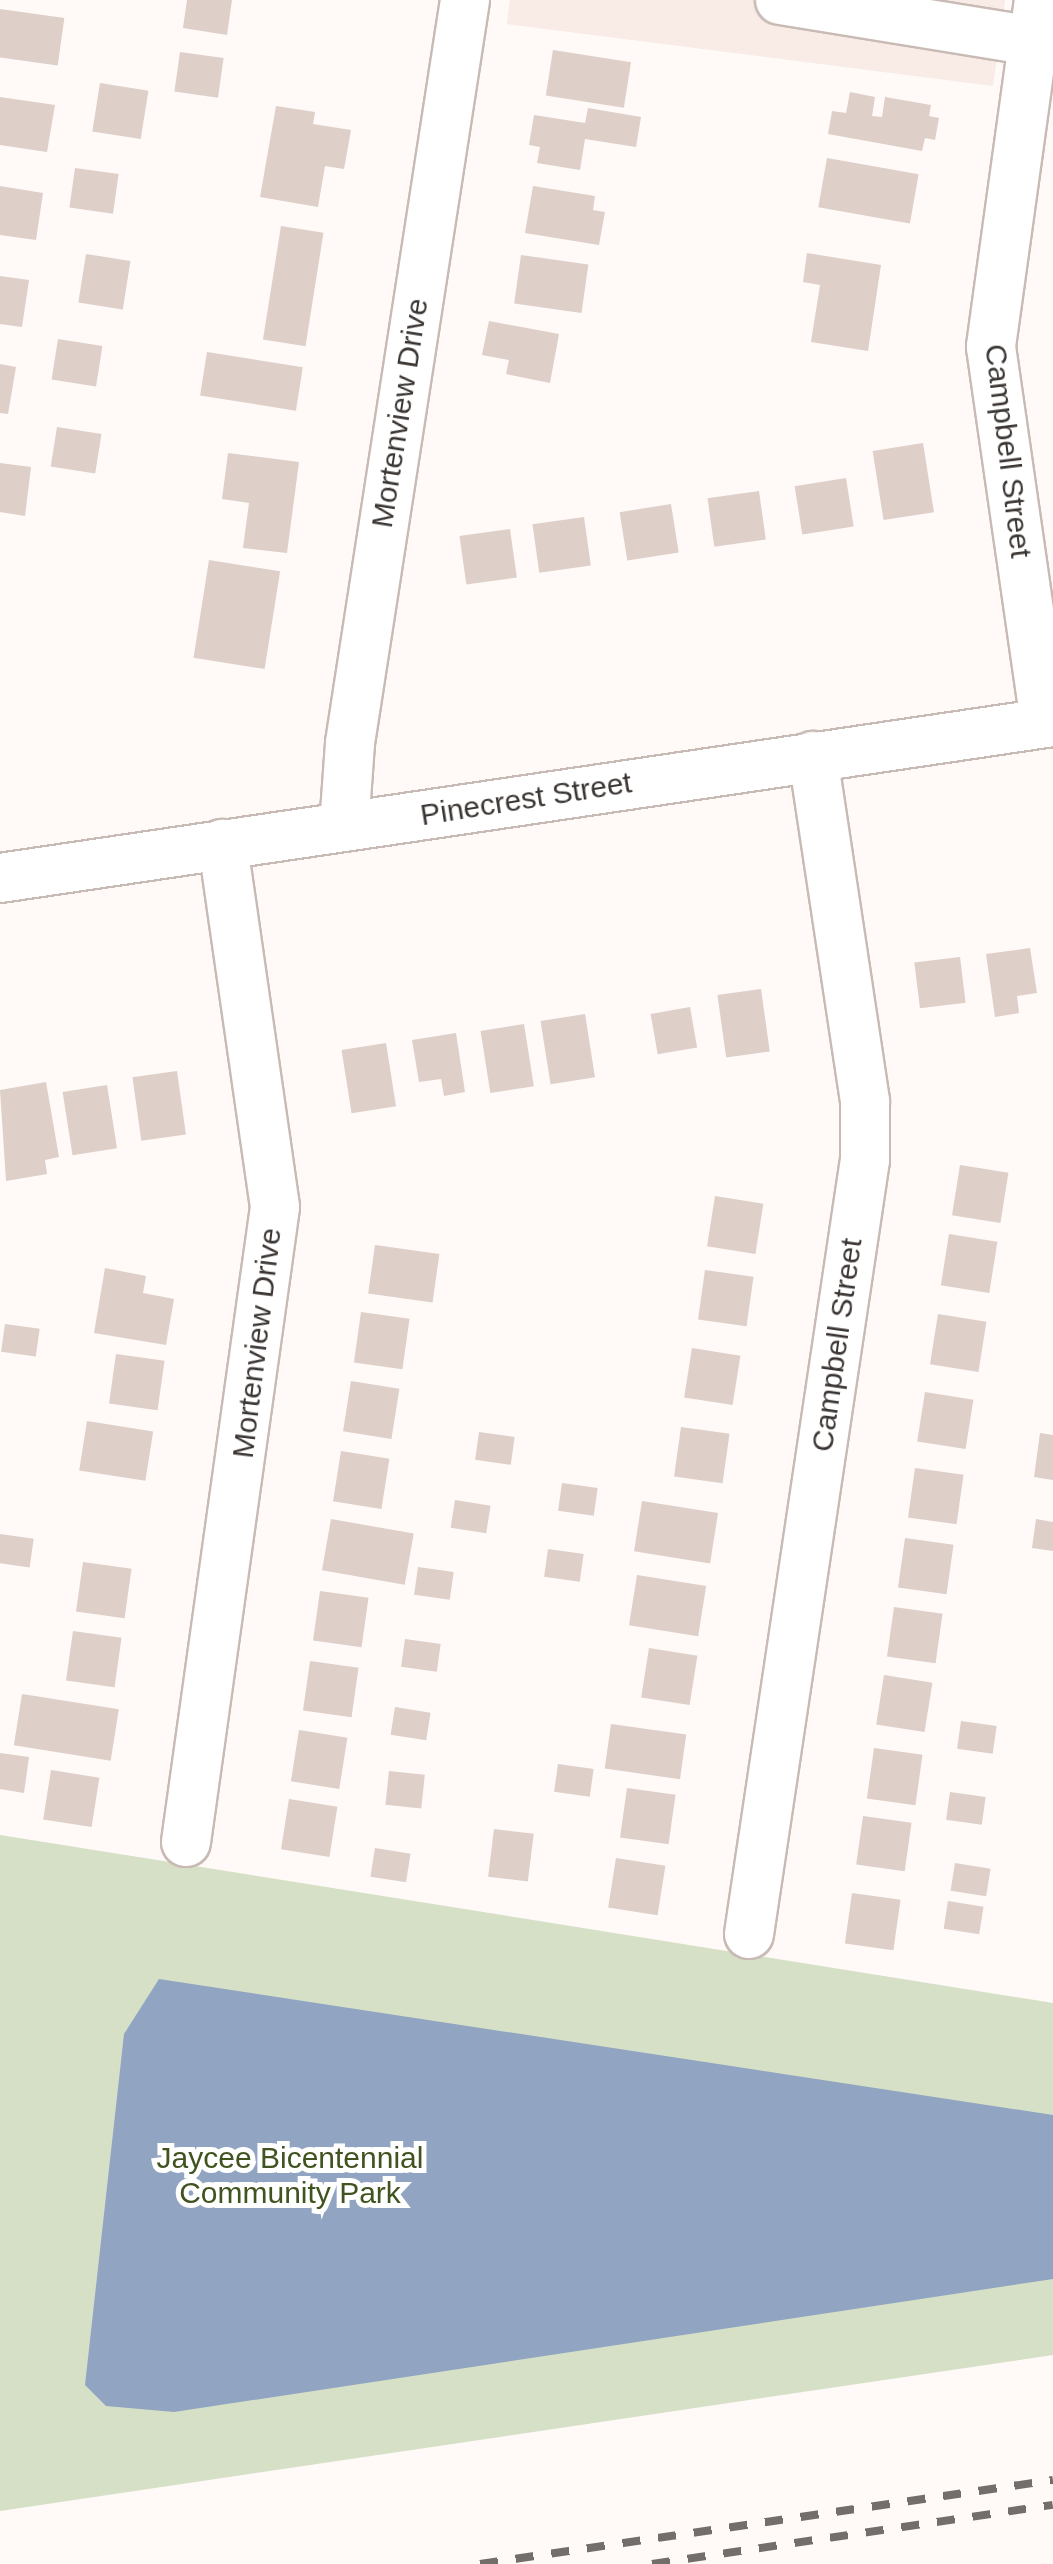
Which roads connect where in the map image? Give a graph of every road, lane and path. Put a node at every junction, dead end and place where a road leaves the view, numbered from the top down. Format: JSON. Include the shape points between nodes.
{"nodes":[{"id":1,"x":465,"y":0,"type":"edge"},
{"id":2,"x":780,"y":0,"type":"edge"},
{"id":3,"x":1036,"y":20,"type":"edge"},
{"id":4,"x":1049,"y":722,"type":"edge"},
{"id":5,"x":813,"y":756,"type":"junction"},
{"id":6,"x":344,"y":827,"type":"junction"},
{"id":7,"x":224,"y":844,"type":"junction"},
{"id":8,"x":0,"y":878,"type":"edge"},
{"id":9,"x":186,"y":1842,"type":"dead end"},
{"id":10,"x":750,"y":1934,"type":"dead end"}],
"edges":[{"from":1,"to":6,"type":"street","name":"Mortenview Drive","via":[[352,724]]},
{"from":2,"to":3,"type":"street"},
{"from":3,"to":4,"type":"street","name":"Campbell Street","via":[[992,347]]},
{"from":4,"to":5,"type":"street","name":"Pinecrest Street"},
{"from":5,"to":6,"type":"street","name":"Pinecrest Street"},
{"from":5,"to":10,"type":"street","name":"Campbell Street","via":[[865,1101],[865,1160]]},
{"from":6,"to":7,"type":"street","name":"Pinecrest Street"},
{"from":7,"to":8,"type":"street","name":"Pinecrest Street"},
{"from":7,"to":9,"type":"street","name":"Mortenview Drive","via":[[275,1208]]}]}
